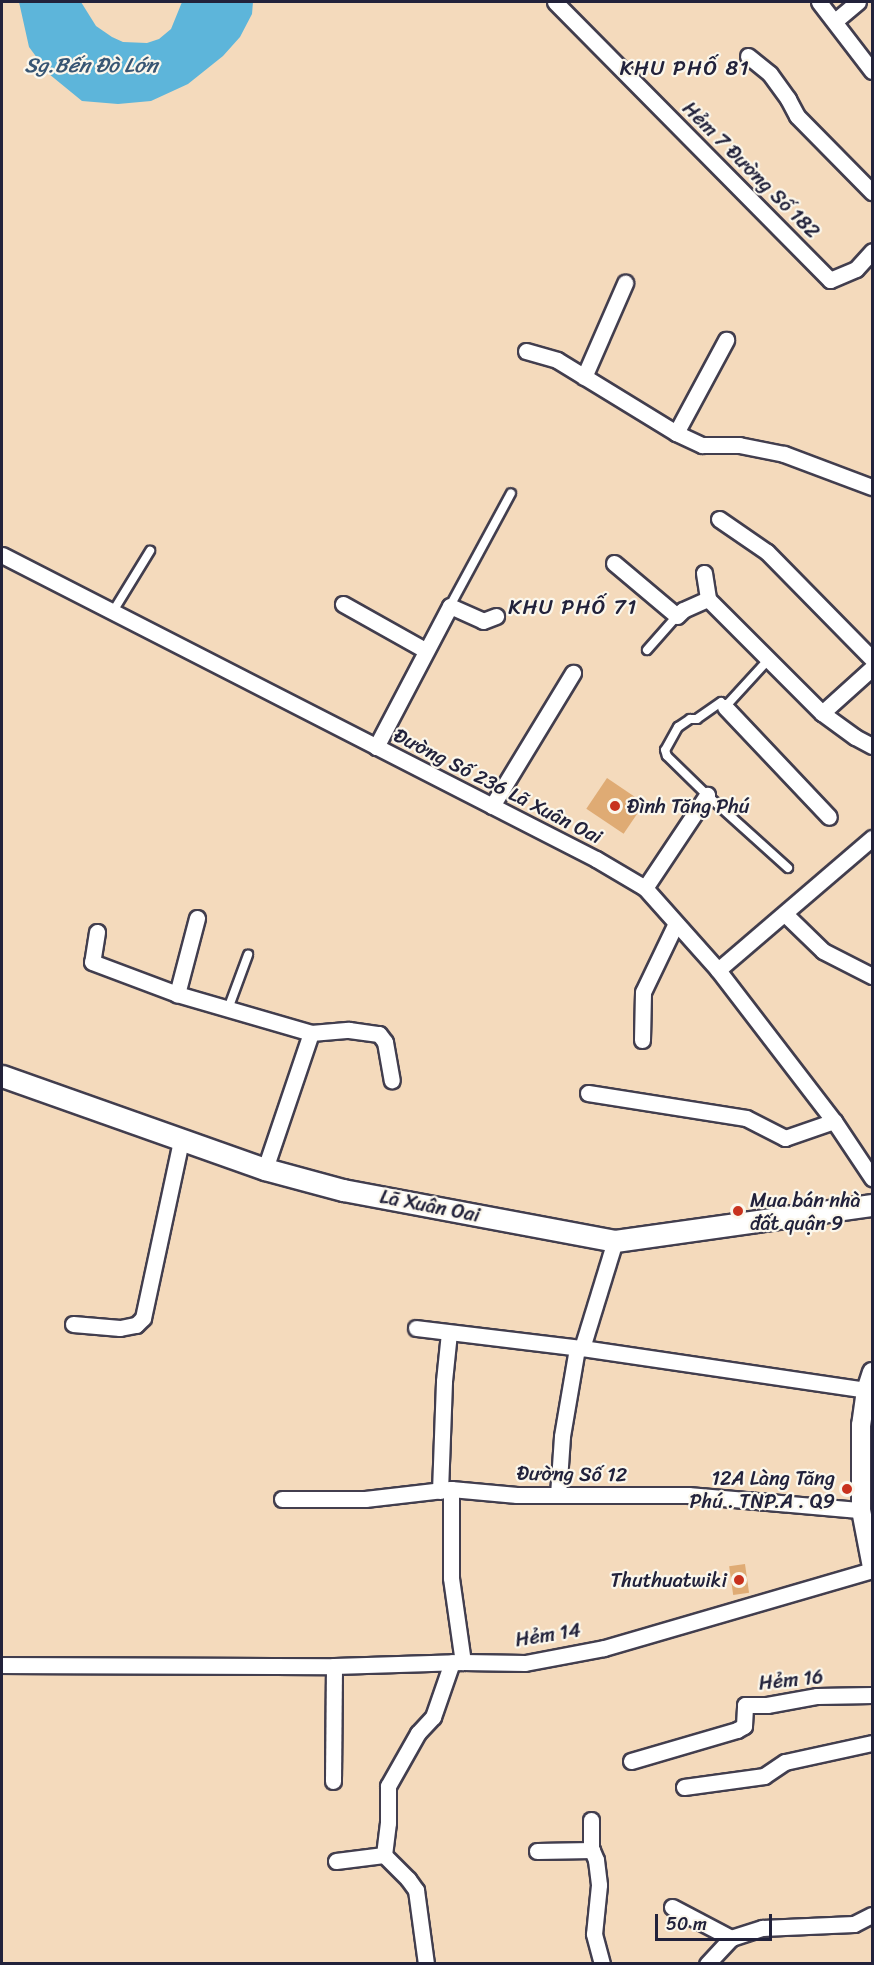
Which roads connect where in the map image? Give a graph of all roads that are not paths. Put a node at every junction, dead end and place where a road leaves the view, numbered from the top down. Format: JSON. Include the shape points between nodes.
{"nodes":[{"id":1,"x":555,"y":2,"type":"edge"},
{"id":2,"x":819,"y":2,"type":"edge"},
{"id":3,"x":858,"y":2,"type":"edge"},
{"id":4,"x":835,"y":21,"type":"junction"},
{"id":5,"x":748,"y":56,"type":"dead end"},
{"id":6,"x":873,"y":71,"type":"edge"},
{"id":7,"x":873,"y":192,"type":"edge"},
{"id":8,"x":873,"y":251,"type":"edge"},
{"id":9,"x":626,"y":283,"type":"dead end"},
{"id":10,"x":726,"y":340,"type":"dead end"},
{"id":11,"x":526,"y":351,"type":"dead end"},
{"id":12,"x":584,"y":377,"type":"junction"},
{"id":13,"x":675,"y":433,"type":"junction"},
{"id":14,"x":873,"y":487,"type":"edge"},
{"id":15,"x":511,"y":494,"type":"dead end"},
{"id":16,"x":719,"y":519,"type":"dead end"},
{"id":17,"x":150,"y":551,"type":"dead end"},
{"id":18,"x":2,"y":555,"type":"edge"},
{"id":19,"x":614,"y":563,"type":"dead end"},
{"id":20,"x":704,"y":573,"type":"dead end"},
{"id":21,"x":708,"y":599,"type":"junction"},
{"id":22,"x":343,"y":604,"type":"dead end"},
{"id":23,"x":450,"y":606,"type":"junction"},
{"id":24,"x":112,"y":613,"type":"junction"},
{"id":25,"x":496,"y":616,"type":"dead end"},
{"id":26,"x":677,"y":616,"type":"junction"},
{"id":27,"x":425,"y":650,"type":"junction"},
{"id":28,"x":647,"y":650,"type":"dead end"},
{"id":29,"x":873,"y":659,"type":"edge"},
{"id":30,"x":768,"y":660,"type":"junction"},
{"id":31,"x":873,"y":668,"type":"edge"},
{"id":32,"x":573,"y":673,"type":"dead end"},
{"id":33,"x":725,"y":706,"type":"junction"},
{"id":34,"x":822,"y":713,"type":"junction"},
{"id":35,"x":873,"y":746,"type":"edge"},
{"id":36,"x":376,"y":747,"type":"junction"},
{"id":37,"x":707,"y":795,"type":"junction"},
{"id":38,"x":492,"y":806,"type":"junction"},
{"id":39,"x":829,"y":817,"type":"dead end"},
{"id":40,"x":873,"y":838,"type":"edge"},
{"id":41,"x":788,"y":868,"type":"dead end"},
{"id":42,"x":645,"y":888,"type":"junction"},
{"id":43,"x":785,"y":914,"type":"junction"},
{"id":44,"x":197,"y":918,"type":"dead end"},
{"id":45,"x":676,"y":923,"type":"junction"},
{"id":46,"x":98,"y":932,"type":"dead end"},
{"id":47,"x":248,"y":955,"type":"dead end"},
{"id":48,"x":717,"y":970,"type":"junction"},
{"id":49,"x":873,"y":976,"type":"edge"},
{"id":50,"x":177,"y":994,"type":"junction"},
{"id":51,"x":228,"y":1009,"type":"junction"},
{"id":52,"x":311,"y":1033,"type":"junction"},
{"id":53,"x":642,"y":1041,"type":"dead end"},
{"id":54,"x":2,"y":1076,"type":"edge"},
{"id":55,"x":392,"y":1080,"type":"dead end"},
{"id":56,"x":588,"y":1093,"type":"dead end"},
{"id":57,"x":834,"y":1121,"type":"junction"},
{"id":58,"x":181,"y":1140,"type":"junction"},
{"id":59,"x":265,"y":1169,"type":"junction"},
{"id":60,"x":873,"y":1178,"type":"edge"},
{"id":61,"x":873,"y":1205,"type":"edge"},
{"id":62,"x":615,"y":1241,"type":"junction"},
{"id":63,"x":73,"y":1324,"type":"dead end"},
{"id":64,"x":416,"y":1328,"type":"dead end"},
{"id":65,"x":449,"y":1333,"type":"junction"},
{"id":66,"x":580,"y":1348,"type":"junction"},
{"id":67,"x":873,"y":1372,"type":"edge"},
{"id":68,"x":866,"y":1390,"type":"junction"},
{"id":69,"x":867,"y":1426,"type":"edge"},
{"id":70,"x":446,"y":1490,"type":"junction"},
{"id":71,"x":558,"y":1495,"type":"junction"},
{"id":72,"x":282,"y":1499,"type":"dead end"},
{"id":73,"x":861,"y":1510,"type":"junction"},
{"id":74,"x":873,"y":1568,"type":"edge"},
{"id":75,"x":458,"y":1662,"type":"junction"},
{"id":76,"x":2,"y":1665,"type":"edge"},
{"id":77,"x":334,"y":1666,"type":"junction"},
{"id":78,"x":873,"y":1695,"type":"edge"},
{"id":79,"x":873,"y":1743,"type":"edge"},
{"id":80,"x":631,"y":1761,"type":"dead end"},
{"id":81,"x":333,"y":1781,"type":"dead end"},
{"id":82,"x":684,"y":1787,"type":"dead end"},
{"id":83,"x":591,"y":1820,"type":"dead end"},
{"id":84,"x":592,"y":1850,"type":"junction"},
{"id":85,"x":537,"y":1851,"type":"dead end"},
{"id":86,"x":384,"y":1855,"type":"junction"},
{"id":87,"x":336,"y":1861,"type":"dead end"},
{"id":88,"x":672,"y":1907,"type":"dead end"},
{"id":89,"x":873,"y":1916,"type":"edge"},
{"id":90,"x":731,"y":1938,"type":"junction"},
{"id":91,"x":426,"y":1964,"type":"edge"},
{"id":92,"x":602,"y":1964,"type":"edge"},
{"id":93,"x":707,"y":1964,"type":"edge"}],
"edges":[{"from":1,"to":8,"type":"street","name":"Hẻm 7 Đường Số 182","via":[[830,280],[856,269]]},
{"from":2,"to":4,"type":"street"},
{"from":3,"to":4,"type":"street"},
{"from":4,"to":6,"type":"street"},
{"from":5,"to":7,"type":"street","via":[[770,74],[797,116]]},
{"from":9,"to":12,"type":"street"},
{"from":10,"to":13,"type":"street"},
{"from":11,"to":12,"type":"street","via":[[557,360]]},
{"from":12,"to":13,"type":"street"},
{"from":13,"to":14,"type":"street","via":[[702,445],[739,445],[784,454]]},
{"from":15,"to":23,"type":"lane"},
{"from":16,"to":29,"type":"street","via":[[767,552]]},
{"from":17,"to":24,"type":"lane"},
{"from":18,"to":24,"type":"street","name":"Đường Số 236 Lã Xuân Oai"},
{"from":19,"to":26,"type":"street"},
{"from":20,"to":21,"type":"street"},
{"from":21,"to":26,"type":"street"},
{"from":21,"to":30,"type":"street"},
{"from":22,"to":27,"type":"street"},
{"from":23,"to":25,"type":"street","via":[[483,621]]},
{"from":23,"to":27,"type":"street"},
{"from":24,"to":36,"type":"street","name":"Đường Số 236 Lã Xuân Oai"},
{"from":26,"to":28,"type":"lane"},
{"from":27,"to":36,"type":"street"},
{"from":30,"to":33,"type":"lane"},
{"from":30,"to":34,"type":"street"},
{"from":31,"to":34,"type":"street"},
{"from":32,"to":38,"type":"street"},
{"from":33,"to":37,"type":"lane","via":[[721,702],[698,719],[678,727],[665,750]]},
{"from":33,"to":39,"type":"street"},
{"from":34,"to":35,"type":"street"},
{"from":36,"to":38,"type":"street","name":"Đường Số 236 Lã Xuân Oai"},
{"from":37,"to":41,"type":"lane"},
{"from":37,"to":42,"type":"street"},
{"from":38,"to":42,"type":"street","name":"Đường Số 236 Lã Xuân Oai"},
{"from":40,"to":43,"type":"street"},
{"from":42,"to":45,"type":"street","name":"Đường Số 236 Lã Xuân Oai"},
{"from":43,"to":48,"type":"street"},
{"from":43,"to":49,"type":"street","via":[[822,951]]},
{"from":44,"to":50,"type":"street"},
{"from":45,"to":48,"type":"street","name":"Đường Số 236 Lã Xuân Oai"},
{"from":45,"to":53,"type":"street","via":[[644,992]]},
{"from":46,"to":50,"type":"street","via":[[92,962]]},
{"from":47,"to":51,"type":"lane"},
{"from":48,"to":57,"type":"street","name":"Đường Số 236 Lã Xuân Oai"},
{"from":50,"to":51,"type":"street"},
{"from":51,"to":52,"type":"street"},
{"from":52,"to":55,"type":"street","via":[[349,1030],[379,1034],[385,1042]]},
{"from":52,"to":59,"type":"street"},
{"from":54,"to":58,"type":"main road","name":"Lã Xuân Oai"},
{"from":56,"to":57,"type":"street","via":[[746,1118],[785,1138]]},
{"from":57,"to":60,"type":"street","name":"Đường Số 236 Lã Xuân Oai"},
{"from":58,"to":59,"type":"main road","name":"Lã Xuân Oai"},
{"from":58,"to":63,"type":"street","via":[[143,1318],[136,1325],[120,1328]]},
{"from":59,"to":62,"type":"main road","name":"Lã Xuân Oai","via":[[343,1190]]},
{"from":61,"to":62,"type":"main road","name":"Lã Xuân Oai"},
{"from":62,"to":66,"type":"street"},
{"from":64,"to":65,"type":"street"},
{"from":65,"to":66,"type":"street"},
{"from":65,"to":70,"type":"street","via":[[444,1381]]},
{"from":66,"to":68,"type":"street"},
{"from":66,"to":71,"type":"street","via":[[561,1436]]},
{"from":67,"to":68,"type":"street"},
{"from":68,"to":69,"type":"street"},
{"from":69,"to":73,"type":"street"},
{"from":70,"to":71,"type":"street","name":"Đường Số 12"},
{"from":70,"to":72,"type":"street","name":"Đường Số 12","via":[[365,1499]]},
{"from":70,"to":75,"type":"street"},
{"from":71,"to":73,"type":"street","name":"Đường Số 12","via":[[688,1496]]},
{"from":73,"to":74,"type":"street"},
{"from":74,"to":75,"type":"street","name":"Hẻm 14","via":[[604,1648],[525,1663]]},
{"from":75,"to":77,"type":"street","name":"Hẻm 14"},
{"from":75,"to":86,"type":"street","via":[[434,1717],[418,1733],[388,1786]]},
{"from":76,"to":77,"type":"street","name":"Hẻm 14"},
{"from":77,"to":81,"type":"street"},
{"from":78,"to":80,"type":"street","name":"Hẻm 16","via":[[817,1696],[767,1706],[745,1705],[744,1726],[737,1730]]},
{"from":79,"to":82,"type":"street","via":[[785,1762],[764,1776]]},
{"from":83,"to":84,"type":"street"},
{"from":84,"to":85,"type":"street"},
{"from":84,"to":92,"type":"street","via":[[599,1884],[594,1934]]},
{"from":86,"to":87,"type":"street"},
{"from":86,"to":91,"type":"street","via":[[416,1890]]},
{"from":88,"to":90,"type":"street"},
{"from":89,"to":90,"type":"street","via":[[854,1924],[762,1928]]},
{"from":90,"to":93,"type":"street"}]}
